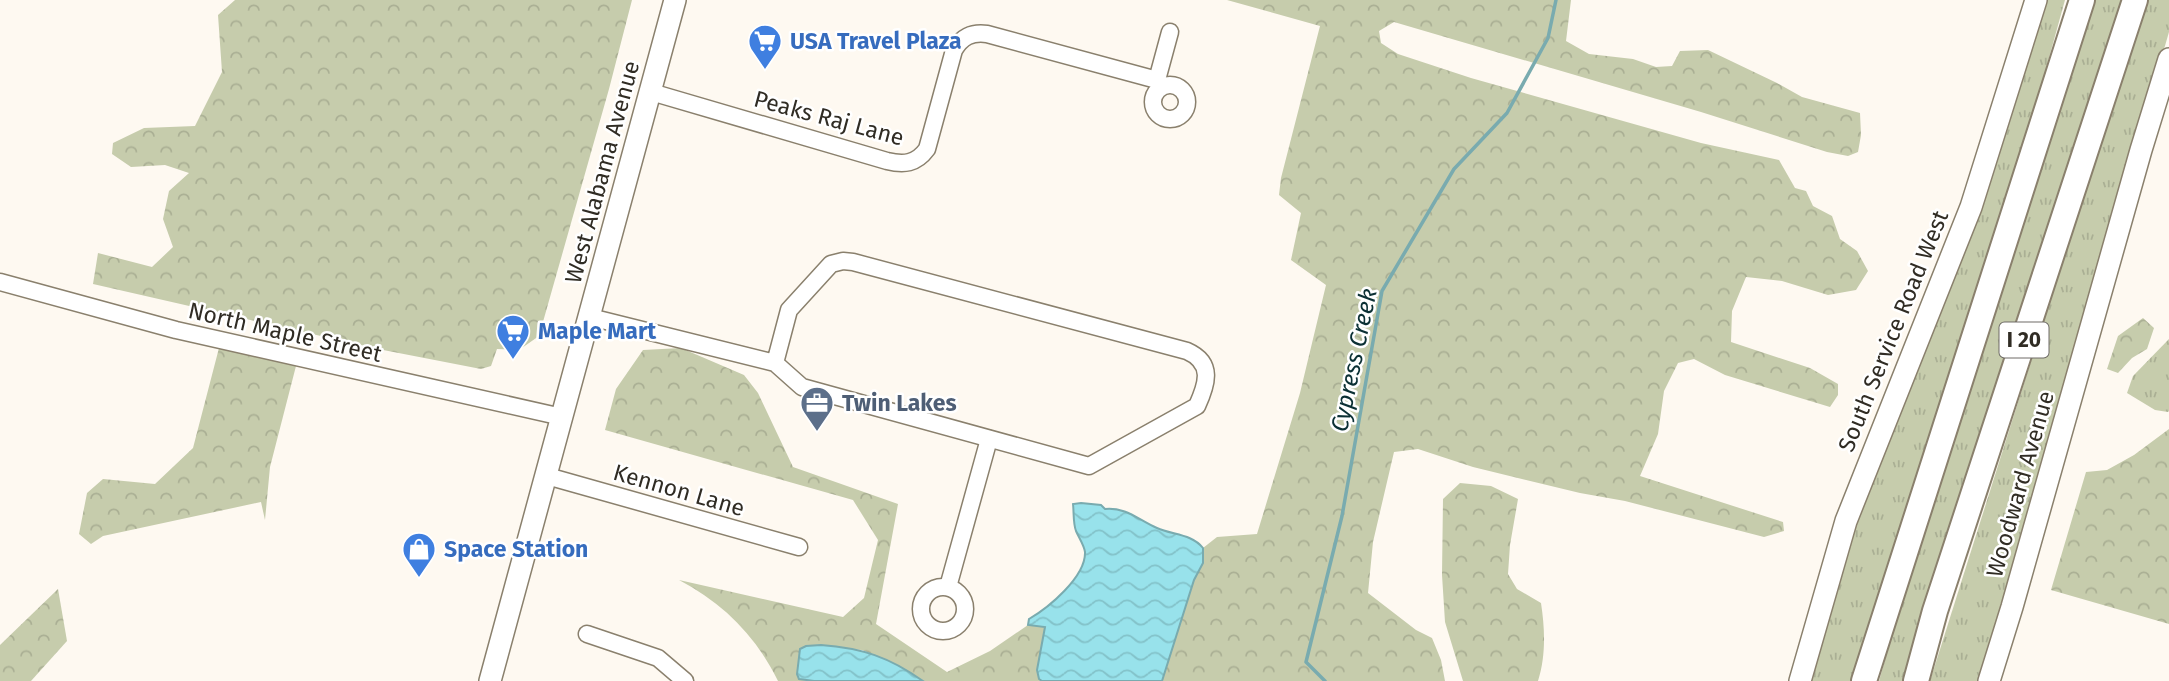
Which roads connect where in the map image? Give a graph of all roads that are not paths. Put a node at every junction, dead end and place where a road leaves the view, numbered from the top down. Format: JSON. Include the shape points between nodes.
{"nodes":[{"id":1,"x":675,"y":0,"type":"edge"},
{"id":2,"x":2036,"y":0,"type":"edge"},
{"id":3,"x":2082,"y":0,"type":"edge"},
{"id":4,"x":2135,"y":0,"type":"edge"},
{"id":5,"x":1170,"y":32,"type":"dead end"},
{"id":6,"x":2169,"y":59,"type":"edge"},
{"id":7,"x":651,"y":92,"type":"junction"},
{"id":8,"x":0,"y":282,"type":"edge"},
{"id":9,"x":590,"y":317,"type":"junction"},
{"id":10,"x":775,"y":363,"type":"junction"},
{"id":11,"x":562,"y":418,"type":"junction"},
{"id":12,"x":989,"y":439,"type":"junction"},
{"id":13,"x":547,"y":477,"type":"junction"},
{"id":14,"x":799,"y":547,"type":"dead end"},
{"id":15,"x":948,"y":587,"type":"dead end"},
{"id":16,"x":587,"y":634,"type":"dead end"},
{"id":17,"x":490,"y":681,"type":"edge"},
{"id":18,"x":685,"y":681,"type":"edge"},
{"id":19,"x":1800,"y":681,"type":"edge"},
{"id":20,"x":1864,"y":681,"type":"edge"},
{"id":21,"x":1916,"y":681,"type":"edge"},
{"id":22,"x":1989,"y":681,"type":"edge"}],
"edges":[{"from":1,"to":7,"type":"main road","name":"West Alabama Avenue"},
{"from":2,"to":19,"type":"main road","name":"South Service Road West","via":[[1971,207],[1846,521]]},
{"from":3,"to":20,"type":"highway","number":"I 20"},
{"from":4,"to":21,"type":"highway","number":"I 20"},
{"from":5,"to":7,"type":"street","name":"Peaks Raj Lane","via":[[1159,83],[987,34],[972,34],[954,50],[929,145],[918,159],[905,164]]},
{"from":6,"to":22,"type":"main road","name":"Woodward Avenue"},
{"from":7,"to":9,"type":"main road","name":"West Alabama Avenue"},
{"from":8,"to":11,"type":"street","name":"North Maple Street","via":[[176,330]]},
{"from":9,"to":10,"type":"street"},
{"from":9,"to":11,"type":"main road","name":"West Alabama Avenue"},
{"from":10,"to":12,"type":"street","via":[[802,387]]},
{"from":10,"to":12,"type":"street","via":[[789,310],[831,264],[843,261],[1187,351],[1198,356],[1205,367],[1206,380],[1197,406],[1089,466]]},
{"from":11,"to":13,"type":"main road","name":"West Alabama Avenue"},
{"from":12,"to":15,"type":"street"},
{"from":13,"to":14,"type":"street","name":"Kennon Lane"},
{"from":13,"to":17,"type":"main road","name":"West Alabama Avenue"},
{"from":16,"to":18,"type":"street","via":[[658,658]]}]}
